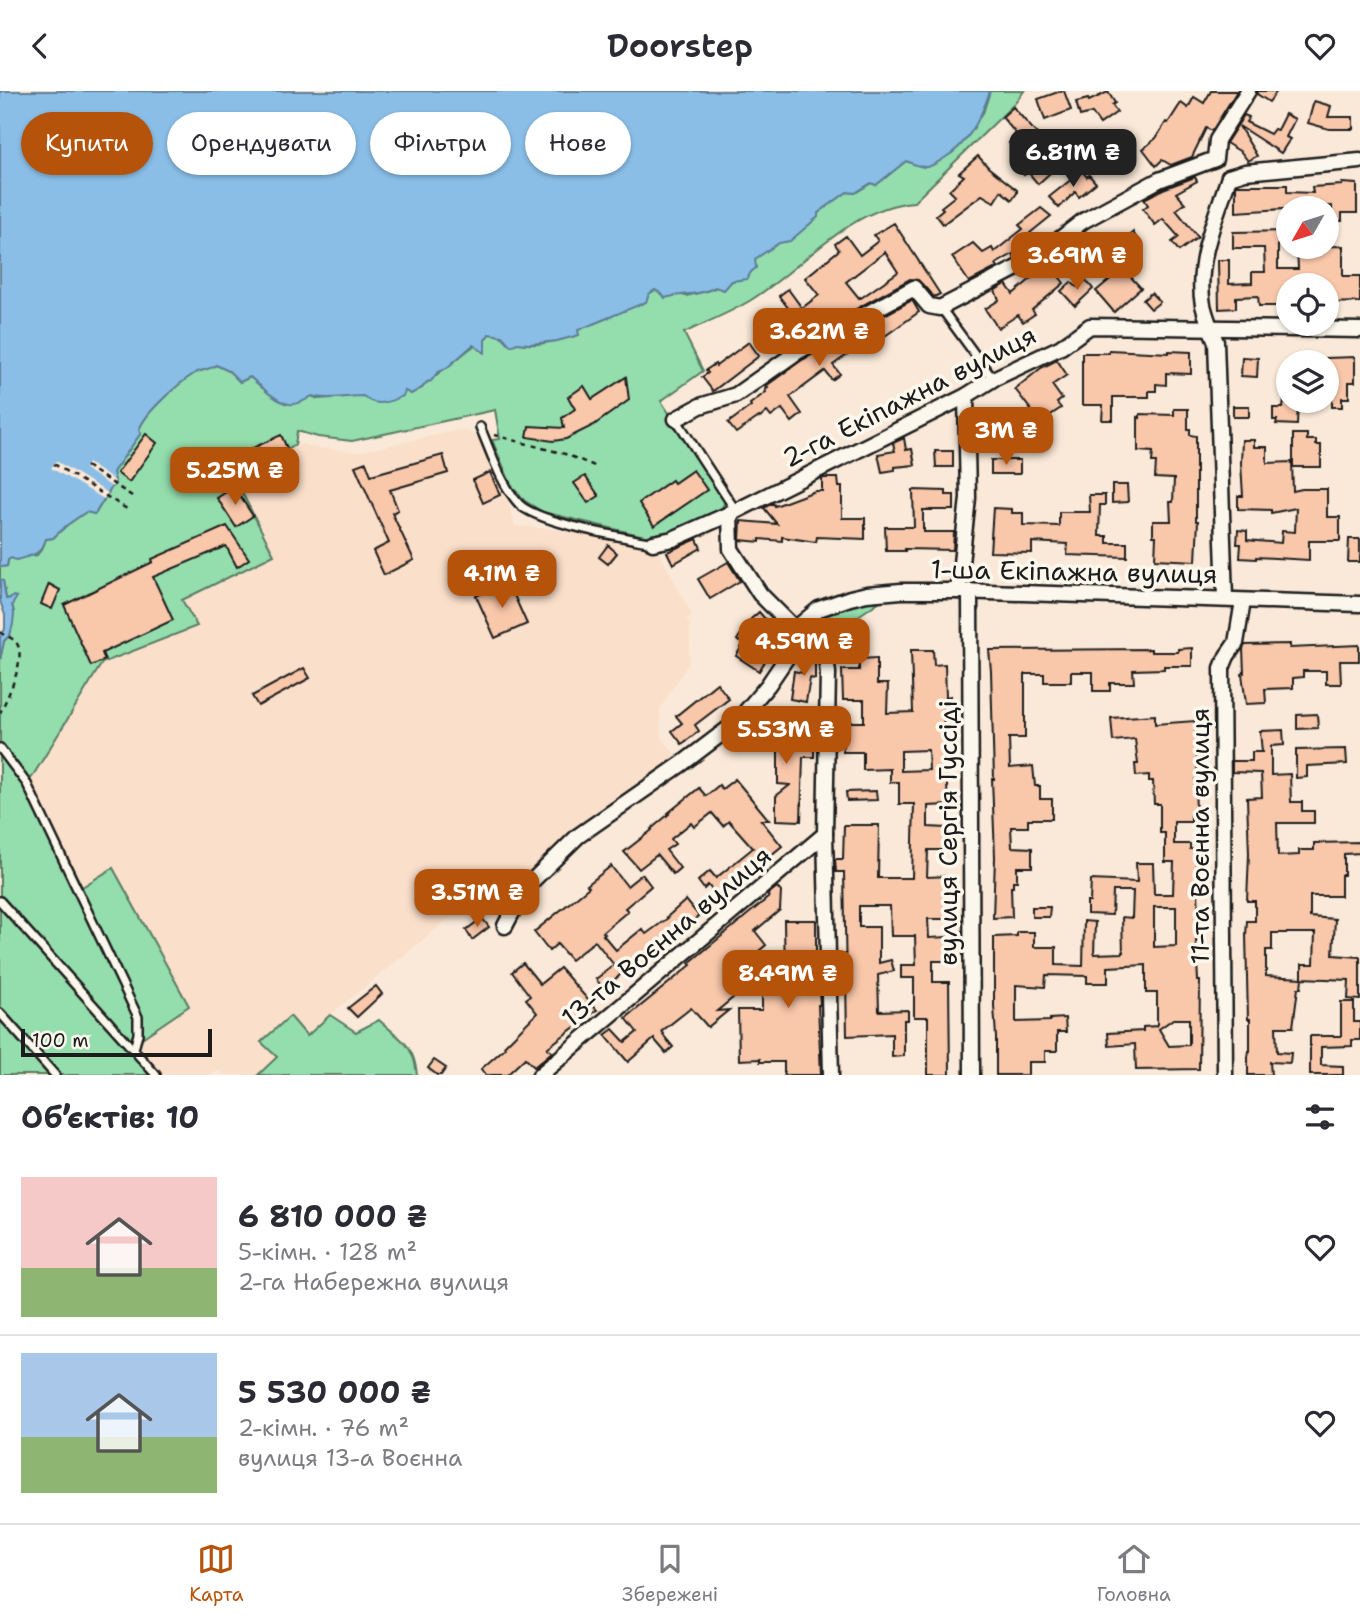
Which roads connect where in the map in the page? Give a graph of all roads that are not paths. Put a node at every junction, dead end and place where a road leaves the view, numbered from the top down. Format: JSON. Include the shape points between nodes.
{"nodes":[{"id":1,"x":1248,"y":91,"type":"edge"},
{"id":2,"x":1215,"y":159,"type":"junction"},
{"id":3,"x":1360,"y":161,"type":"edge"},
{"id":4,"x":1229,"y":177,"type":"junction"},
{"id":5,"x":940,"y":308,"type":"junction"},
{"id":6,"x":1211,"y":328,"type":"junction"},
{"id":7,"x":1360,"y":330,"type":"edge"},
{"id":8,"x":993,"y":379,"type":"junction"},
{"id":9,"x":966,"y":396,"type":"junction"},
{"id":10,"x":676,"y":419,"type":"joint"},
{"id":11,"x":483,"y":430,"type":"road end"},
{"id":12,"x":733,"y":512,"type":"junction"},
{"id":13,"x":653,"y":543,"type":"joint"},
{"id":14,"x":964,"y":591,"type":"junction"},
{"id":15,"x":1225,"y":599,"type":"junction"},
{"id":16,"x":1243,"y":601,"type":"junction"},
{"id":17,"x":1360,"y":604,"type":"edge"},
{"id":18,"x":795,"y":629,"type":"junction"},
{"id":19,"x":0,"y":748,"type":"edge"},
{"id":20,"x":825,"y":834,"type":"junction"},
{"id":21,"x":0,"y":901,"type":"edge"},
{"id":22,"x":505,"y":926,"type":"dead end"},
{"id":23,"x":0,"y":1013,"type":"edge"},
{"id":24,"x":134,"y":1049,"type":"junction"},
{"id":25,"x":55,"y":1075,"type":"edge"},
{"id":26,"x":156,"y":1075,"type":"edge"},
{"id":27,"x":540,"y":1075,"type":"edge"},
{"id":28,"x":831,"y":1075,"type":"edge"},
{"id":29,"x":972,"y":1075,"type":"edge"},
{"id":30,"x":1225,"y":1075,"type":"edge"}],
"edges":[{"from":1,"to":2,"type":"street","via":[[1217,140]]},
{"from":2,"to":4,"type":"street"},
{"from":2,"to":5,"type":"street","via":[[1159,180],[1083,221],[1034,259]]},
{"from":3,"to":4,"type":"street"},
{"from":4,"to":6,"type":"street","via":[[1202,266],[1203,305]]},
{"from":5,"to":8,"type":"lane"},
{"from":5,"to":10,"type":"street","via":[[929,306],[914,288],[797,352],[736,395],[699,406]]},
{"from":6,"to":7,"type":"street","name":"2-га Екіпажна вулиця"},
{"from":6,"to":8,"type":"street","name":"2-га Екіпажна вулиця","via":[[1090,326],[1061,347]]},
{"from":6,"to":15,"type":"street","via":[[1216,342]]},
{"from":8,"to":9,"type":"street","name":"2-га Екіпажна вулиця"},
{"from":9,"to":12,"type":"street","name":"2-га Екіпажна вулиця"},
{"from":9,"to":14,"type":"street","name":"вулиця Сергія Гуссіді"},
{"from":10,"to":12,"type":"lane"},
{"from":11,"to":13,"type":"lane","via":[[508,489],[521,506],[542,517]]},
{"from":12,"to":13,"type":"street","name":"2-га Екіпажна вулиця"},
{"from":12,"to":18,"type":"street","via":[[731,549],[760,594]]},
{"from":14,"to":15,"type":"street","name":"1-ша Екіпажна вулиця"},
{"from":14,"to":18,"type":"street","name":"1-ша Екіпажна вулиця","via":[[867,594],[818,609]]},
{"from":14,"to":29,"type":"street","name":"вулиця Сергія Гуссіді"},
{"from":15,"to":16,"type":"street","name":"1-ша Екіпажна вулиця"},
{"from":16,"to":17,"type":"street","name":"1-ша Екіпажна вулиця"},
{"from":16,"to":30,"type":"street","name":"11-та Воєнна вулиця","via":[[1236,643],[1222,668]]},
{"from":18,"to":20,"type":"street","via":[[821,646],[826,656]]},
{"from":18,"to":22,"type":"street","via":[[789,654],[737,722],[578,836],[525,888]]},
{"from":19,"to":24,"type":"lane","via":[[27,784],[138,1017]]},
{"from":20,"to":27,"type":"street","name":"13-та Воєнна вулиця"},
{"from":20,"to":28,"type":"street"},
{"from":21,"to":24,"type":"lane"},
{"from":23,"to":25,"type":"lane"},
{"from":24,"to":26,"type":"lane"}]}
